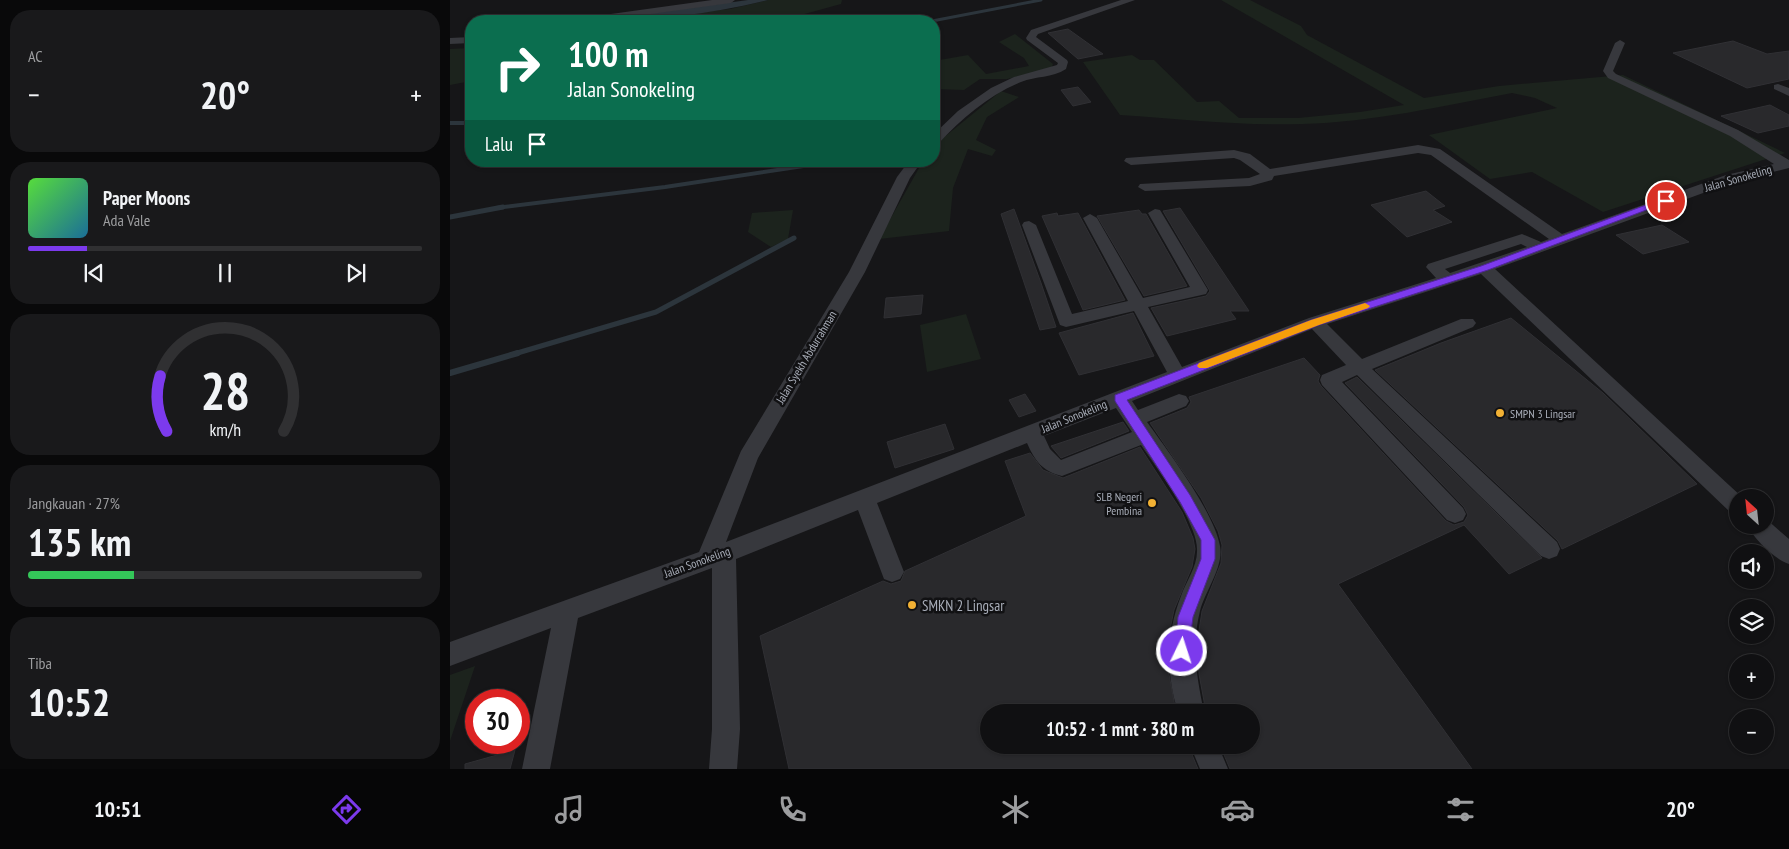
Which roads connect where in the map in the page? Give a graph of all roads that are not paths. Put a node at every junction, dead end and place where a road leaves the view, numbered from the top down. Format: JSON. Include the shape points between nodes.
{"nodes":[{"id":1,"x":731,"y":0,"type":"edge"},
{"id":2,"x":1132,"y":0,"type":"edge"},
{"id":3,"x":608,"y":15,"type":"edge"},
{"id":4,"x":465,"y":40,"type":"edge"},
{"id":5,"x":450,"y":41,"type":"edge"},
{"id":6,"x":1620,"y":43,"type":"dead end"},
{"id":7,"x":1778,"y":87,"type":"dead end"},
{"id":8,"x":1789,"y":93,"type":"edge"},
{"id":9,"x":940,"y":136,"type":"edge"},
{"id":10,"x":1131,"y":161,"type":"dead end"},
{"id":11,"x":1787,"y":164,"type":"edge"},
{"id":12,"x":912,"y":167,"type":"edge"},
{"id":13,"x":1267,"y":173,"type":"junction"},
{"id":14,"x":1145,"y":187,"type":"dead end"},
{"id":15,"x":1155,"y":213,"type":"dead end"},
{"id":16,"x":1090,"y":218,"type":"dead end"},
{"id":17,"x":1029,"y":225,"type":"dead end"},
{"id":18,"x":1560,"y":240,"type":"junction"},
{"id":19,"x":1540,"y":248,"type":"junction"},
{"id":20,"x":1484,"y":268,"type":"junction"},
{"id":21,"x":1448,"y":279,"type":"junction"},
{"id":22,"x":1138,"y":305,"type":"junction"},
{"id":23,"x":1315,"y":322,"type":"junction"},
{"id":24,"x":1467,"y":323,"type":"dead end"},
{"id":25,"x":1359,"y":367,"type":"junction"},
{"id":26,"x":1178,"y":375,"type":"junction"},
{"id":27,"x":1119,"y":398,"type":"junction"},
{"id":28,"x":1179,"y":401,"type":"dead end"},
{"id":29,"x":1140,"y":427,"type":"junction"},
{"id":30,"x":1032,"y":432,"type":"junction"},
{"id":31,"x":864,"y":498,"type":"junction"},
{"id":32,"x":1729,"y":498,"type":"edge"},
{"id":33,"x":1455,"y":514,"type":"dead end"},
{"id":34,"x":1768,"y":534,"type":"edge"},
{"id":35,"x":1549,"y":550,"type":"dead end"},
{"id":36,"x":1789,"y":554,"type":"edge"},
{"id":37,"x":716,"y":556,"type":"junction"},
{"id":38,"x":892,"y":572,"type":"dead end"},
{"id":39,"x":567,"y":610,"type":"junction"},
{"id":40,"x":450,"y":654,"type":"edge"},
{"id":41,"x":1188,"y":704,"type":"edge"},
{"id":42,"x":1208,"y":754,"type":"edge"},
{"id":43,"x":536,"y":769,"type":"edge"},
{"id":44,"x":723,"y":769,"type":"edge"},
{"id":45,"x":1214,"y":769,"type":"edge"}],
"edges":[{"from":1,"to":3,"type":"street"},
{"from":2,"to":9,"type":"street","via":[[1034,32],[1032,38],[1063,62],[1062,67],[997,88]]},
{"from":4,"to":5,"type":"street"},
{"from":6,"to":11,"type":"street","via":[[1608,71],[1612,76],[1734,133]]},
{"from":7,"to":8,"type":"street"},
{"from":10,"to":13,"type":"street","via":[[1234,154],[1245,157]]},
{"from":11,"to":18,"type":"street","name":"Jalan Sonokeling","via":[[1731,178]]},
{"from":12,"to":37,"type":"street","name":"Jalan Syekh Abdurrahman","via":[[836,308],[748,457]]},
{"from":13,"to":14,"type":"street","via":[[1267,177],[1250,182]]},
{"from":13,"to":18,"type":"street","via":[[1418,149],[1435,152]]},
{"from":15,"to":22,"type":"street","via":[[1200,290]]},
{"from":16,"to":22,"type":"street"},
{"from":17,"to":22,"type":"street","via":[[1066,321]]},
{"from":18,"to":19,"type":"street","name":"Jalan Sonokeling"},
{"from":19,"to":20,"type":"street","name":"Jalan Sonokeling"},
{"from":19,"to":21,"type":"street","via":[[1522,238],[1434,267]]},
{"from":20,"to":21,"type":"street","name":"Jalan Sonokeling"},
{"from":20,"to":32,"type":"street"},
{"from":21,"to":23,"type":"street","name":"Jalan Sonokeling"},
{"from":22,"to":26,"type":"street"},
{"from":23,"to":25,"type":"street"},
{"from":23,"to":26,"type":"street","name":"Jalan Sonokeling"},
{"from":24,"to":25,"type":"street"},
{"from":25,"to":33,"type":"street","via":[[1329,380]]},
{"from":25,"to":35,"type":"street"},
{"from":26,"to":27,"type":"street","name":"Jalan Sonokeling"},
{"from":27,"to":29,"type":"street"},
{"from":27,"to":30,"type":"street","name":"Jalan Sonokeling"},
{"from":28,"to":29,"type":"street"},
{"from":29,"to":30,"type":"street","via":[[1062,468],[1047,461]]},
{"from":29,"to":41,"type":"street","via":[[1208,540],[1208,559],[1186,617],[1183,635],[1183,690]]},
{"from":30,"to":31,"type":"street","name":"Jalan Sonokeling"},
{"from":31,"to":37,"type":"street","name":"Jalan Sonokeling"},
{"from":31,"to":38,"type":"street"},
{"from":34,"to":36,"type":"street"},
{"from":37,"to":39,"type":"street","name":"Jalan Sonokeling"},
{"from":37,"to":44,"type":"street","via":[[726,728]]},
{"from":39,"to":40,"type":"street","name":"Jalan Sonokeling"},
{"from":39,"to":43,"type":"street"},
{"from":42,"to":45,"type":"street"}]}
